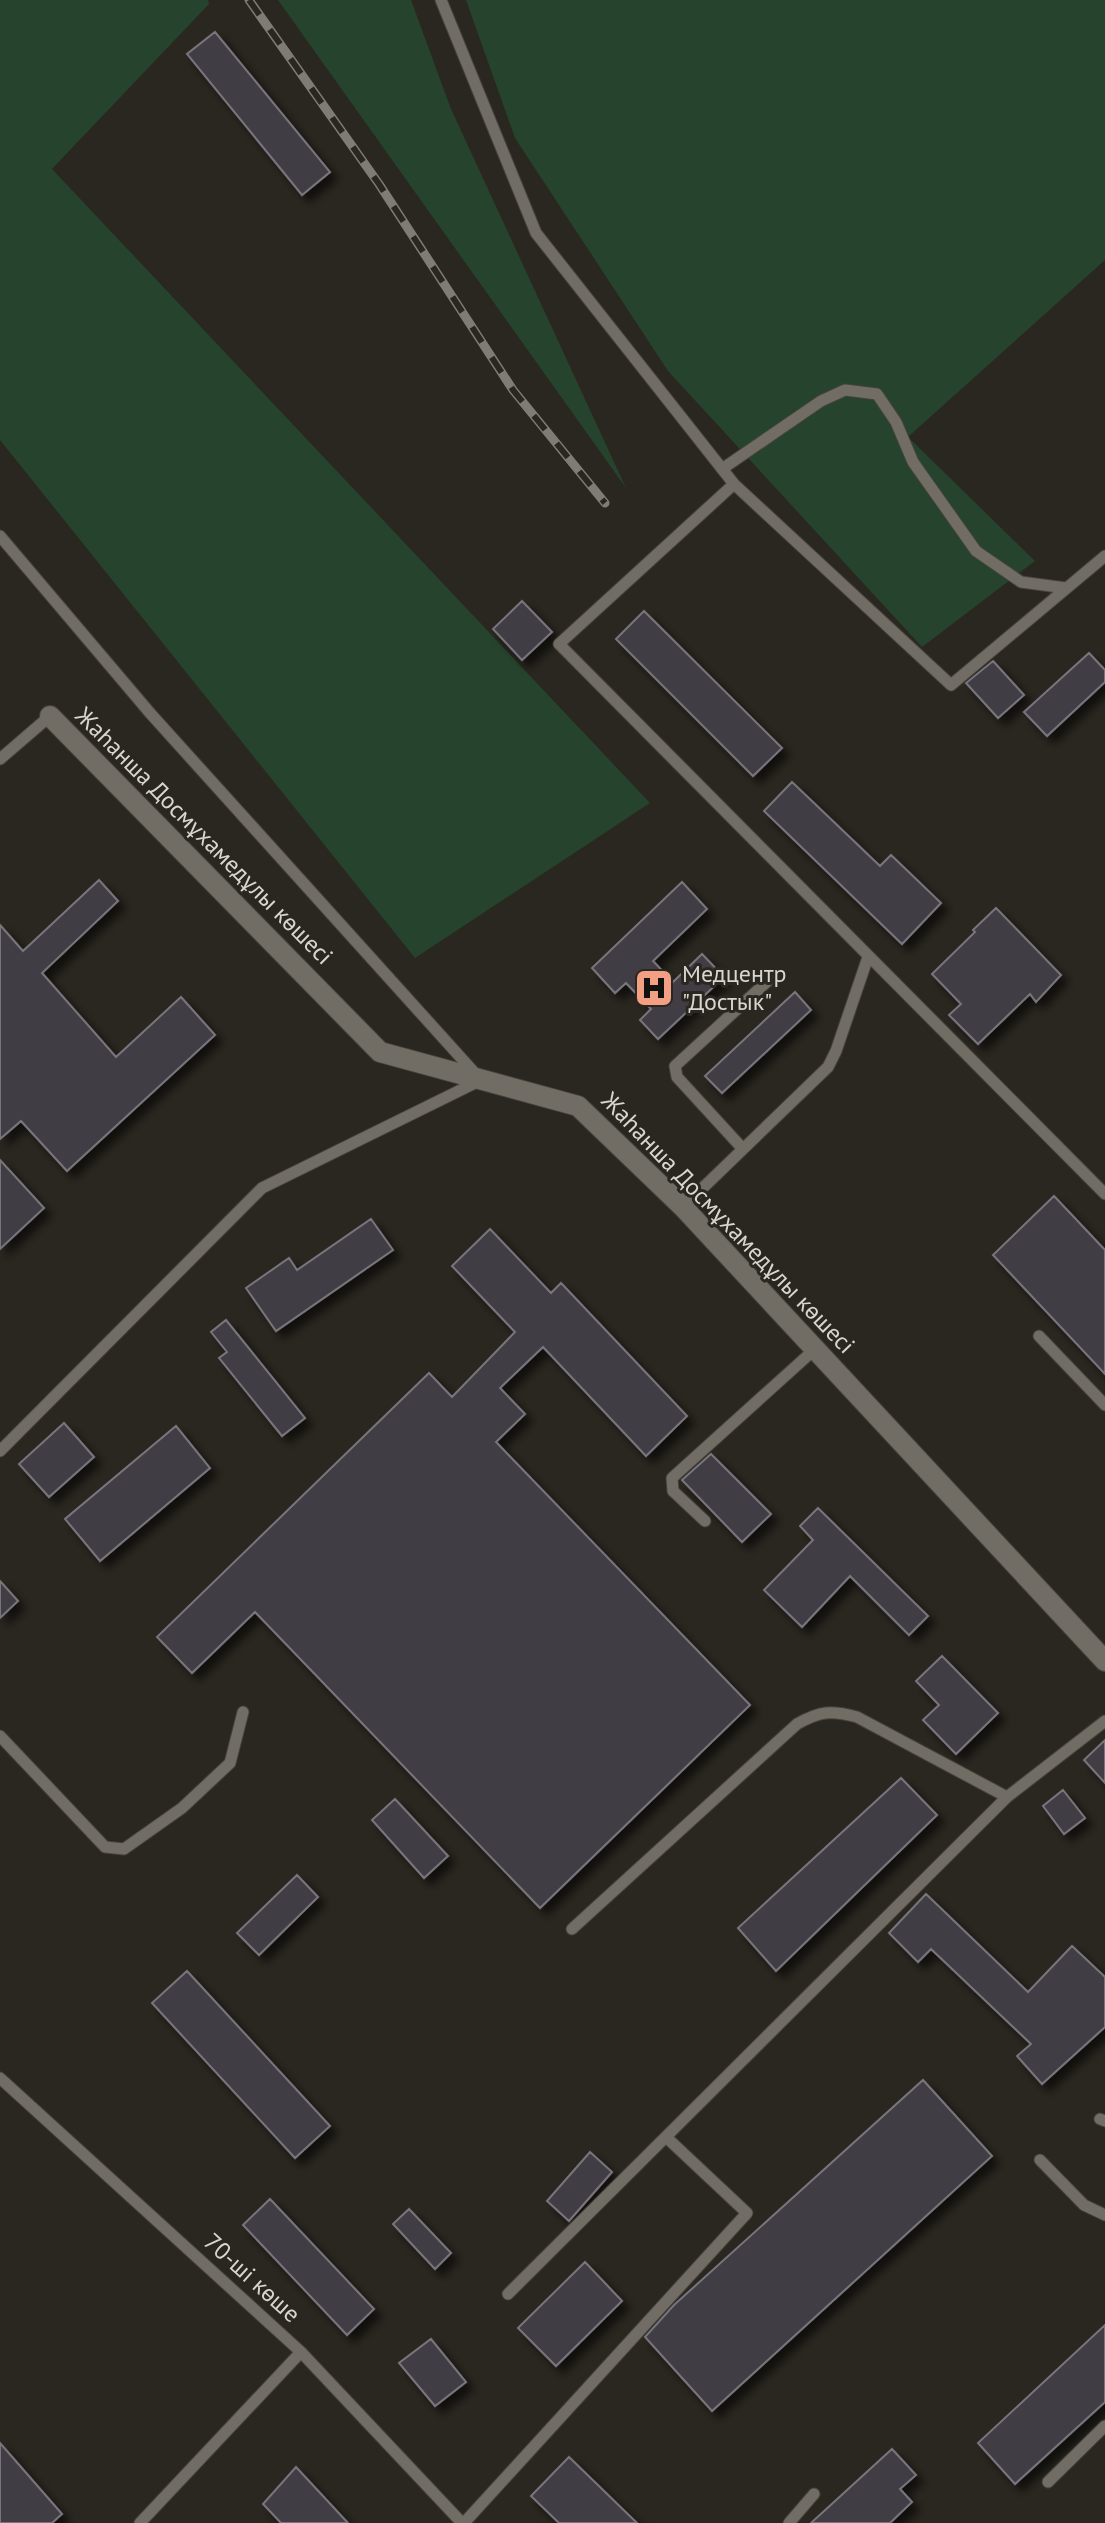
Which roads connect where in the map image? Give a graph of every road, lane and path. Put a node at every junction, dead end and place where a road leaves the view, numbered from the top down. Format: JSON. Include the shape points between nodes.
{"nodes":[{"id":1,"x":441,"y":0,"type":"edge"},
{"id":2,"x":722,"y":469,"type":"junction"},
{"id":3,"x":734,"y":484,"type":"junction"},
{"id":4,"x":2,"y":543,"type":"edge"},
{"id":5,"x":1105,"y":556,"type":"edge"},
{"id":6,"x":1066,"y":588,"type":"junction"},
{"id":7,"x":50,"y":716,"type":"joint"},
{"id":8,"x":0,"y":759,"type":"edge"},
{"id":9,"x":868,"y":957,"type":"junction"},
{"id":10,"x":771,"y":978,"type":"dead end"},
{"id":11,"x":481,"y":1080,"type":"junction"},
{"id":12,"x":743,"y":1149,"type":"junction"},
{"id":13,"x":1105,"y":1194,"type":"edge"},
{"id":14,"x":683,"y":1207,"type":"junction"},
{"id":15,"x":1039,"y":1336,"type":"dead end"},
{"id":16,"x":815,"y":1349,"type":"junction"},
{"id":17,"x":1105,"y":1405,"type":"edge"},
{"id":18,"x":0,"y":1451,"type":"edge"},
{"id":19,"x":705,"y":1521,"type":"dead end"},
{"id":20,"x":1105,"y":1661,"type":"edge"},
{"id":21,"x":243,"y":1712,"type":"dead end"},
{"id":22,"x":1105,"y":1721,"type":"edge"},
{"id":23,"x":0,"y":1736,"type":"edge"},
{"id":24,"x":1007,"y":1797,"type":"junction"},
{"id":25,"x":572,"y":1929,"type":"dead end"},
{"id":26,"x":0,"y":2078,"type":"edge"},
{"id":27,"x":666,"y":2137,"type":"junction"},
{"id":28,"x":1040,"y":2160,"type":"dead end"},
{"id":29,"x":1105,"y":2215,"type":"edge"},
{"id":30,"x":508,"y":2294,"type":"dead end"},
{"id":31,"x":301,"y":2352,"type":"junction"},
{"id":32,"x":1105,"y":2426,"type":"edge"},
{"id":33,"x":1048,"y":2482,"type":"dead end"},
{"id":34,"x":814,"y":2494,"type":"dead end"},
{"id":35,"x":140,"y":2523,"type":"edge"},
{"id":36,"x":463,"y":2523,"type":"edge"},
{"id":37,"x":789,"y":2523,"type":"edge"}],
"edges":[{"from":1,"to":2,"type":"lane","via":[[536,233]]},
{"from":2,"to":3,"type":"lane"},
{"from":2,"to":6,"type":"lane","via":[[821,401],[845,390],[877,394],[913,462],[976,551],[1021,582]]},
{"from":3,"to":6,"type":"lane","via":[[951,685]]},
{"from":3,"to":9,"type":"lane","via":[[559,644]]},
{"from":4,"to":11,"type":"lane"},
{"from":5,"to":6,"type":"lane"},
{"from":7,"to":8,"type":"lane"},
{"from":7,"to":11,"type":"street","name":"Жаһанша Досмұхамедұлы көшесі","via":[[380,1052]]},
{"from":9,"to":12,"type":"lane","via":[[828,1067]]},
{"from":9,"to":13,"type":"lane"},
{"from":10,"to":12,"type":"lane","via":[[675,1066],[677,1077]]},
{"from":11,"to":14,"type":"street","name":"Жаһанша Досмұхамедұлы көшесі","via":[[578,1106]]},
{"from":11,"to":18,"type":"lane","via":[[262,1188]]},
{"from":12,"to":14,"type":"lane"},
{"from":14,"to":16,"type":"street","name":"Жаһанша Досмұхамедұлы көшесі"},
{"from":15,"to":17,"type":"lane"},
{"from":16,"to":19,"type":"lane","via":[[672,1478],[673,1491]]},
{"from":16,"to":20,"type":"street","name":"Жаһанша Досмұхамедұлы көшесі"},
{"from":21,"to":23,"type":"lane","via":[[230,1763],[182,1808],[124,1849],[105,1847]]},
{"from":22,"to":24,"type":"lane"},
{"from":24,"to":25,"type":"lane","via":[[857,1717],[833,1711],[813,1715]]},
{"from":24,"to":27,"type":"lane"},
{"from":26,"to":31,"type":"lane","name":"70-ші көше"},
{"from":27,"to":30,"type":"lane"},
{"from":27,"to":36,"type":"lane","via":[[747,2213]]},
{"from":28,"to":29,"type":"lane","via":[[1084,2205]]},
{"from":31,"to":35,"type":"lane"},
{"from":31,"to":36,"type":"lane","name":"70-ші көше"},
{"from":32,"to":33,"type":"lane"},
{"from":34,"to":37,"type":"lane"}]}
